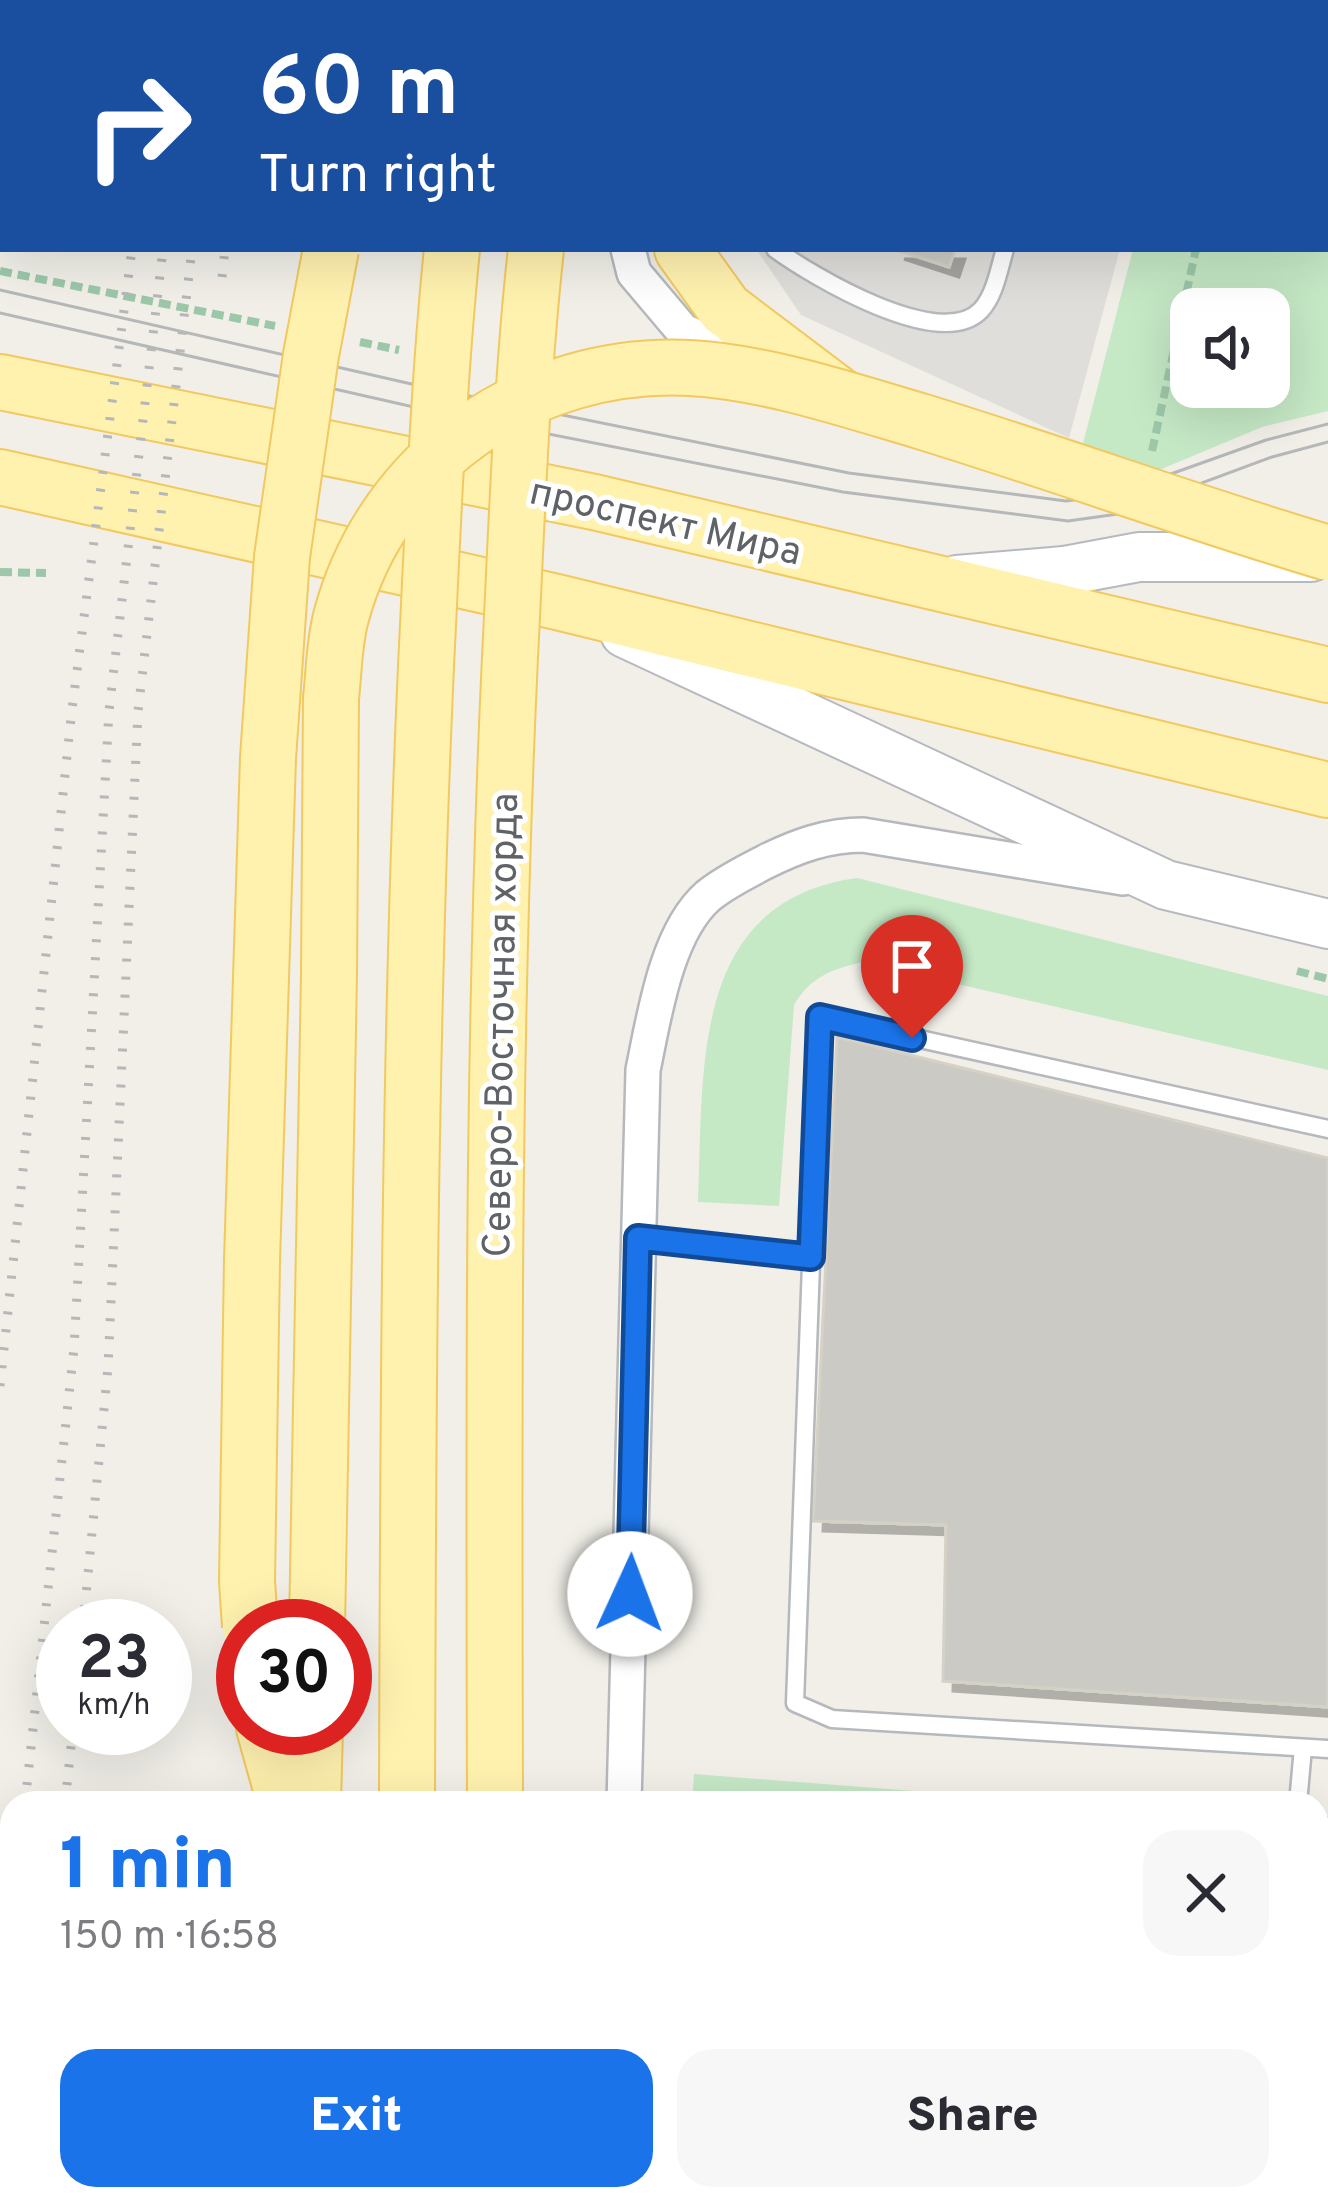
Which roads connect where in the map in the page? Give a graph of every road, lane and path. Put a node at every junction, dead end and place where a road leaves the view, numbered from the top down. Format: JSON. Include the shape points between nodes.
{"nodes":[{"id":1,"x":754,"y":0,"type":"edge"},
{"id":2,"x":771,"y":0,"type":"edge"},
{"id":3,"x":330,"y":252,"type":"edge"},
{"id":4,"x":452,"y":252,"type":"edge"},
{"id":5,"x":536,"y":252,"type":"edge"},
{"id":6,"x":629,"y":252,"type":"edge"},
{"id":7,"x":684,"y":252,"type":"edge"},
{"id":8,"x":779,"y":252,"type":"edge"},
{"id":9,"x":1004,"y":252,"type":"edge"},
{"id":10,"x":1195,"y":252,"type":"edge"},
{"id":11,"x":0,"y":271,"type":"edge"},
{"id":12,"x":254,"y":322,"type":"dead end"},
{"id":13,"x":746,"y":358,"type":"dead end"},
{"id":14,"x":0,"y":382,"type":"edge"},
{"id":15,"x":842,"y":398,"type":"junction"},
{"id":16,"x":1149,"y":466,"type":"dead end"},
{"id":17,"x":0,"y":477,"type":"edge"},
{"id":18,"x":1328,"y":556,"type":"edge"},
{"id":19,"x":0,"y":572,"type":"edge"},
{"id":20,"x":46,"y":573,"type":"dead end"},
{"id":21,"x":932,"y":582,"type":"junction"},
{"id":22,"x":557,"y":602,"type":"junction"},
{"id":23,"x":1328,"y":675,"type":"edge"},
{"id":24,"x":1328,"y":790,"type":"edge"},
{"id":25,"x":1166,"y":885,"type":"junction"},
{"id":26,"x":280,"y":917,"type":"dead end"},
{"id":27,"x":1328,"y":924,"type":"edge"},
{"id":28,"x":1297,"y":971,"type":"dead end"},
{"id":29,"x":1328,"y":979,"type":"edge"},
{"id":30,"x":1328,"y":1129,"type":"edge"},
{"id":31,"x":272,"y":1224,"type":"dead end"},
{"id":32,"x":638,"y":1238,"type":"junction"},
{"id":33,"x":811,"y":1257,"type":"junction"},
{"id":34,"x":271,"y":1295,"type":"dead end"},
{"id":35,"x":248,"y":1599,"type":"edge"},
{"id":36,"x":263,"y":1599,"type":"edge"},
{"id":37,"x":317,"y":1599,"type":"edge"},
{"id":38,"x":1303,"y":1748,"type":"junction"},
{"id":39,"x":1328,"y":1749,"type":"edge"},
{"id":40,"x":266,"y":1755,"type":"edge"},
{"id":41,"x":314,"y":1755,"type":"edge"},
{"id":42,"x":272,"y":1791,"type":"edge"},
{"id":43,"x":313,"y":1791,"type":"edge"},
{"id":44,"x":407,"y":1791,"type":"edge"},
{"id":45,"x":495,"y":1791,"type":"edge"},
{"id":46,"x":624,"y":1791,"type":"edge"},
{"id":47,"x":1299,"y":1791,"type":"edge"}],
"edges":[{"from":1,"to":2,"type":"lane"},
{"from":3,"to":35,"type":"main road","bridge":true,"via":[[282,557],[268,758]]},
{"from":4,"to":44,"type":"main road","bridge":true,"via":[[425,680],[408,1205]]},
{"from":5,"to":45,"type":"main road","name":"Северо-Восточная хорда","bridge":true,"via":[[505,772],[494,1235]]},
{"from":6,"to":13,"type":"street","via":[[634,274],[683,331]]},
{"from":7,"to":15,"type":"main road","via":[[725,309]]},
{"from":8,"to":9,"type":"lane","via":[[807,272],[935,325],[979,313]]},
{"from":10,"to":16,"type":"path"},
{"from":11,"to":12,"type":"path"},
{"from":14,"to":21,"type":"main road","name":"проспект Мира","via":[[594,502]]},
{"from":15,"to":18,"type":"main road","bridge":true},
{"from":15,"to":37,"type":"main road","bridge":true,"via":[[693,368],[628,368],[567,380],[453,441],[404,490],[362,557],[340,619],[331,698]]},
{"from":17,"to":22,"type":"main road"},
{"from":18,"to":21,"type":"main road","via":[[1139,557]]},
{"from":19,"to":20,"type":"path"},
{"from":21,"to":23,"type":"main road","name":"проспект Мира"},
{"from":22,"to":24,"type":"main road"},
{"from":22,"to":25,"type":"main road"},
{"from":25,"to":27,"type":"main road"},
{"from":25,"to":32,"type":"street","via":[[839,835],[773,858],[706,898],[682,931],[643,1070]]},
{"from":26,"to":31,"type":"lane"},
{"from":28,"to":29,"type":"path"},
{"from":30,"to":33,"type":"lane","via":[[820,1017]]},
{"from":32,"to":33,"type":"lane"},
{"from":32,"to":46,"type":"street"},
{"from":33,"to":38,"type":"lane","via":[[795,1703],[832,1719]]},
{"from":34,"to":36,"type":"lane"},
{"from":38,"to":39,"type":"lane"},
{"from":38,"to":47,"type":"lane"},
{"from":40,"to":42,"type":"main road"},
{"from":41,"to":43,"type":"main road"}]}
